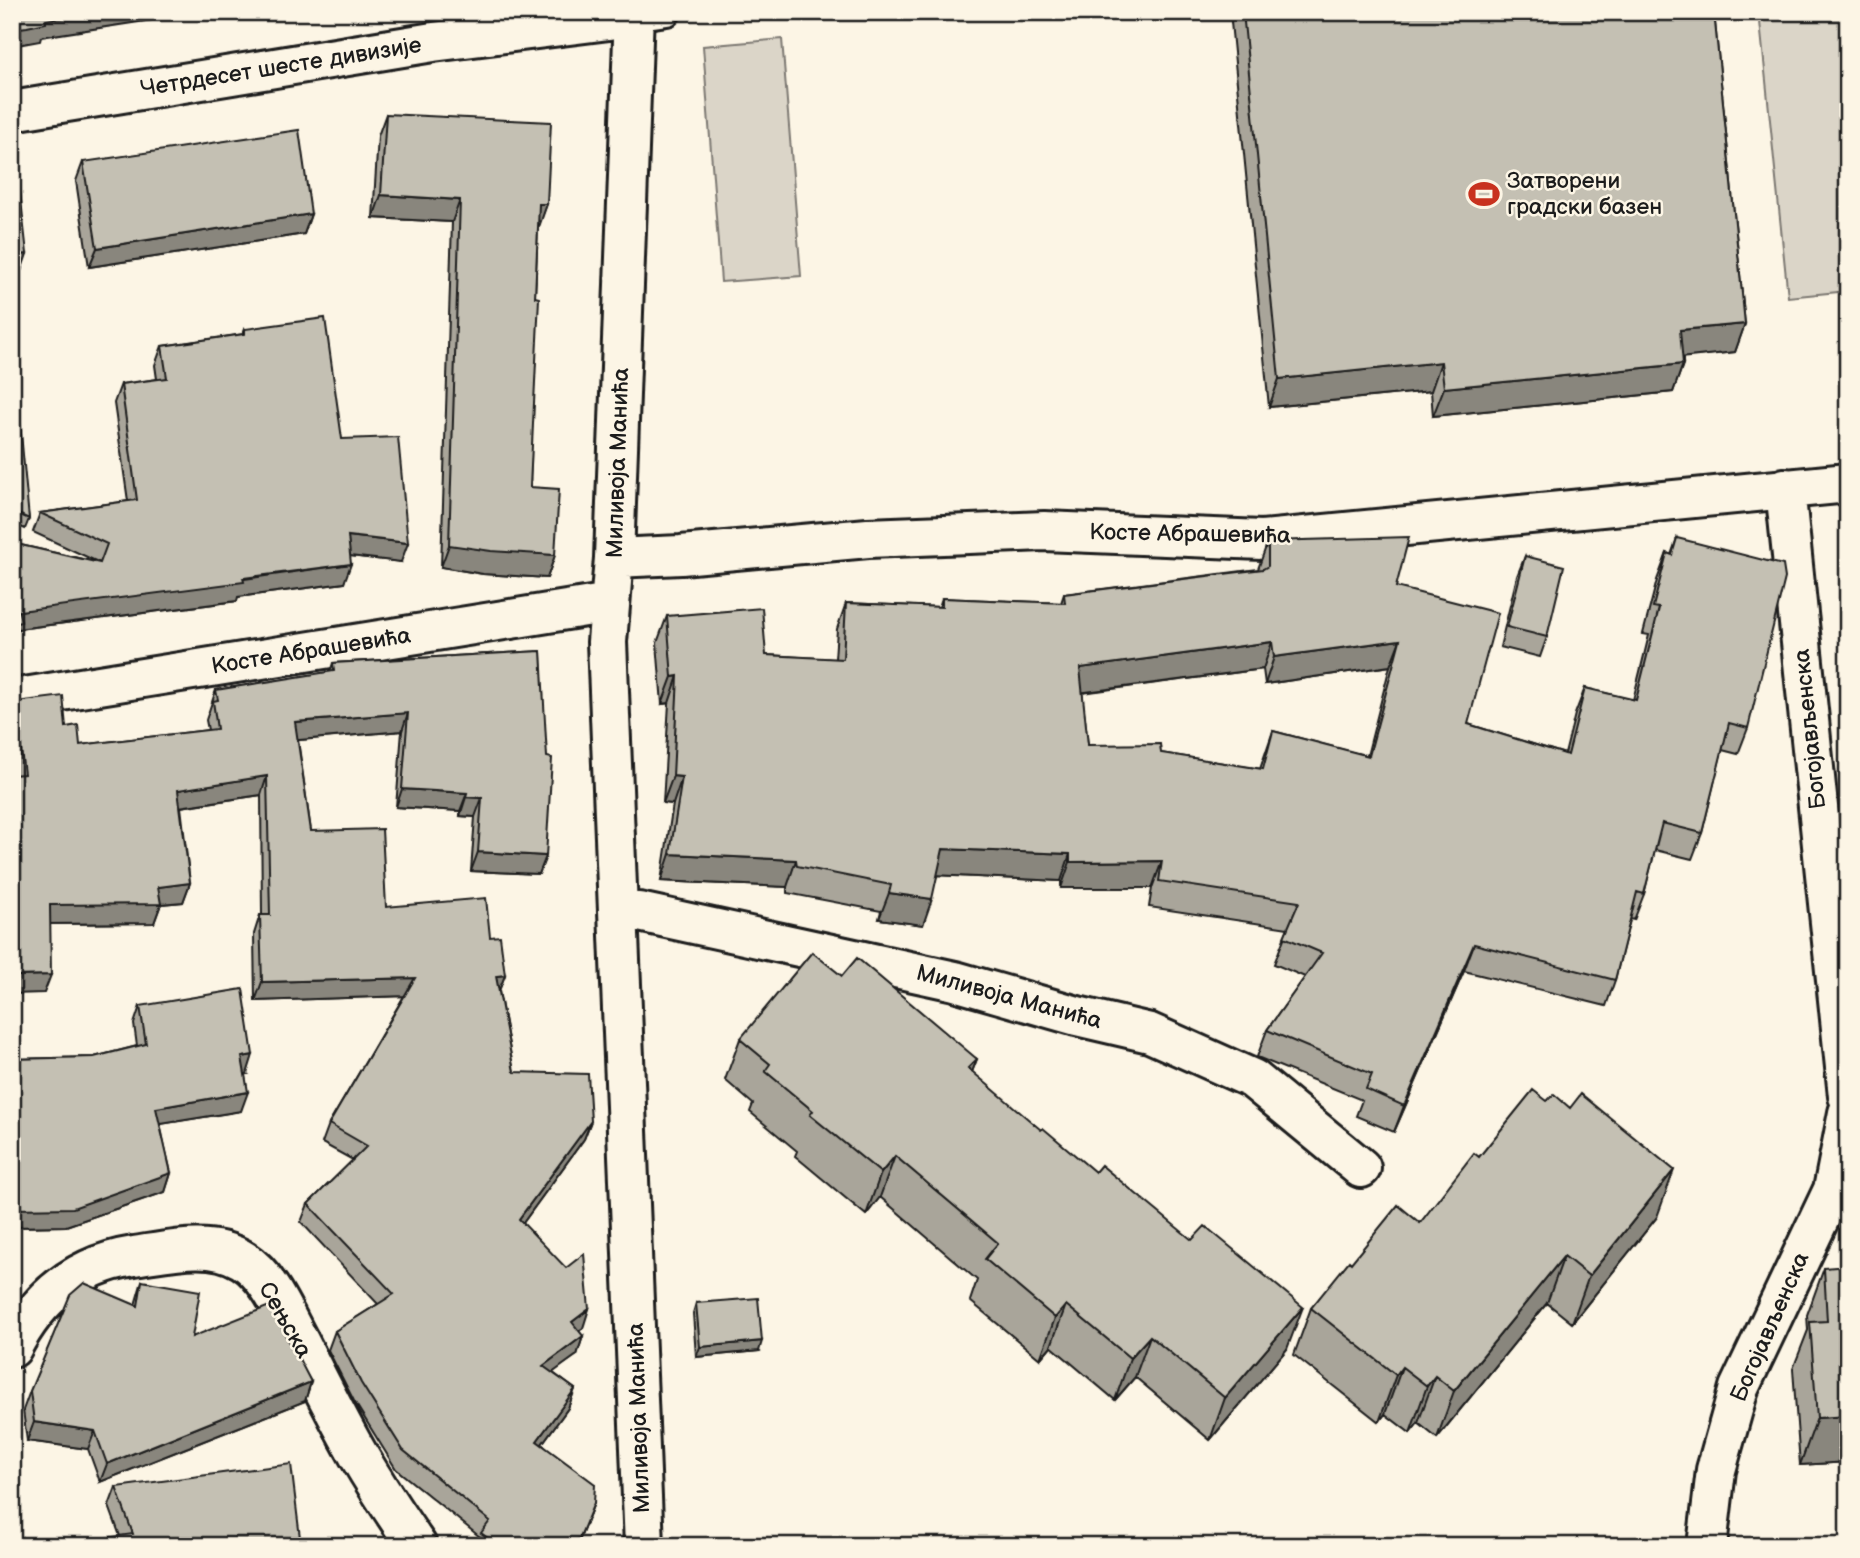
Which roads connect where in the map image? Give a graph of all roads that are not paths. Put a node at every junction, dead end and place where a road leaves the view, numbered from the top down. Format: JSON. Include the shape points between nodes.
{"nodes":[{"id":1,"x":645,"y":14,"type":"edge"},
{"id":2,"x":12,"y":111,"type":"edge"},
{"id":3,"x":1848,"y":482,"type":"edge"},
{"id":4,"x":1785,"y":488,"type":"junction"},
{"id":5,"x":614,"y":558,"type":"junction"},
{"id":6,"x":610,"y":603,"type":"junction"},
{"id":7,"x":12,"y":699,"type":"edge"},
{"id":8,"x":619,"y":913,"type":"junction"},
{"id":9,"x":1848,"y":1096,"type":"edge"},
{"id":10,"x":1848,"y":1113,"type":"edge"},
{"id":11,"x":1361,"y":1168,"type":"dead end"},
{"id":12,"x":12,"y":1348,"type":"edge"},
{"id":13,"x":417,"y":1546,"type":"edge"},
{"id":14,"x":644,"y":1546,"type":"edge"},
{"id":15,"x":1707,"y":1546,"type":"edge"}],
"edges":[{"from":1,"to":2,"type":"street","name":"Четрдесет шесте дивизије","via":[[433,42]]},
{"from":1,"to":5,"type":"street","name":"Миливоја Манића"},
{"from":3,"to":4,"type":"street","name":"Косте Абрашевића"},
{"from":4,"to":5,"type":"street","name":"Косте Абрашевића","via":[[1262,540],[1044,531],[868,538]]},
{"from":4,"to":9,"type":"street","name":"Богојављенска"},
{"from":5,"to":6,"type":"street","name":"Миливоја Манића"},
{"from":6,"to":7,"type":"street","name":"Косте Абрашевића"},
{"from":6,"to":8,"type":"street","name":"Миливоја Манића","via":[[607,642]]},
{"from":8,"to":11,"type":"street","name":"Миливоја Манића","via":[[639,912],[955,981],[1150,1033],[1253,1079]]},
{"from":8,"to":14,"type":"street","name":"Миливоја Манића"},
{"from":10,"to":15,"type":"street","name":"Богојављенска","via":[[1833,1190],[1739,1388],[1716,1470]]},
{"from":12,"to":13,"type":"street","name":"Сењска","via":[[38,1306],[83,1272],[123,1257],[183,1248],[221,1251],[244,1261],[263,1278],[360,1457]]}]}
